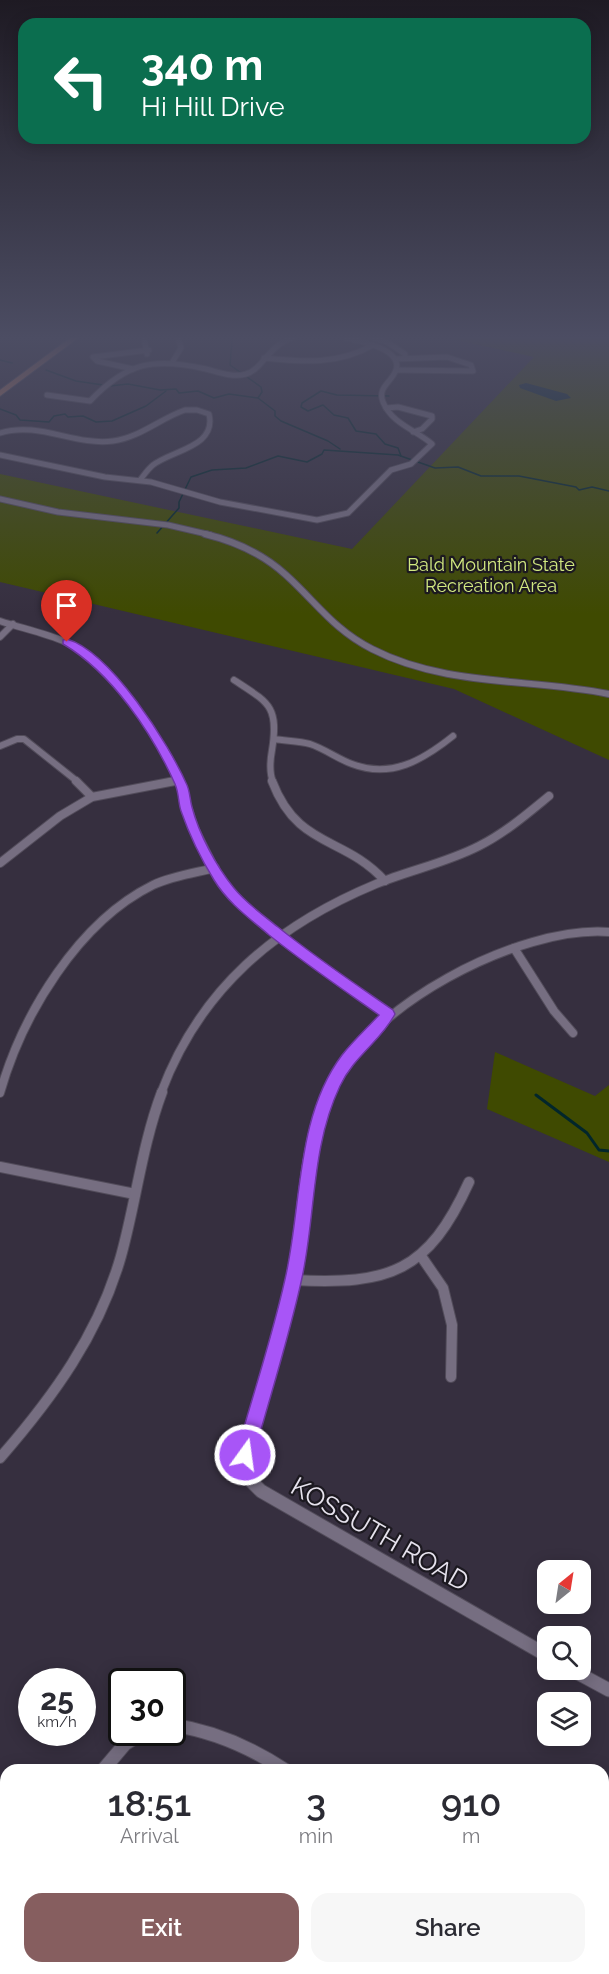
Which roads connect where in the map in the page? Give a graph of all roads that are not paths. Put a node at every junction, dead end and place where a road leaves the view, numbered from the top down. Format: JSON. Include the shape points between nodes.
{"nodes":[{"id":1,"x":38,"y":430,"type":"edge"},
{"id":2,"x":141,"y":430,"type":"edge"},
{"id":3,"x":209,"y":430,"type":"edge"},
{"id":4,"x":419,"y":430,"type":"edge"},
{"id":5,"x":413,"y":432,"type":"joint"},
{"id":6,"x":0,"y":455,"type":"edge"},
{"id":7,"x":140,"y":480,"type":"junction"},
{"id":8,"x":0,"y":499,"type":"edge"},
{"id":9,"x":0,"y":621,"type":"edge"},
{"id":10,"x":13,"y":624,"type":"junction"},
{"id":11,"x":0,"y":637,"type":"edge"},
{"id":12,"x":234,"y":680,"type":"dead end"},
{"id":13,"x":609,"y":694,"type":"edge"},
{"id":14,"x":453,"y":736,"type":"dead end"},
{"id":15,"x":274,"y":739,"type":"junction"},
{"id":16,"x":0,"y":746,"type":"edge"},
{"id":17,"x":179,"y":780,"type":"junction"},
{"id":18,"x":549,"y":796,"type":"dead end"},
{"id":19,"x":93,"y":797,"type":"junction"},
{"id":20,"x":0,"y":863,"type":"edge"},
{"id":21,"x":215,"y":868,"type":"junction"},
{"id":22,"x":385,"y":882,"type":"junction"},
{"id":23,"x":609,"y":932,"type":"edge"},
{"id":24,"x":279,"y":936,"type":"junction"},
{"id":25,"x":514,"y":948,"type":"junction"},
{"id":26,"x":388,"y":1014,"type":"junction"},
{"id":27,"x":573,"y":1033,"type":"dead end"},
{"id":28,"x":0,"y":1093,"type":"edge"},
{"id":29,"x":0,"y":1167,"type":"edge"},
{"id":30,"x":469,"y":1182,"type":"dead end"},
{"id":31,"x":135,"y":1194,"type":"junction"},
{"id":32,"x":421,"y":1256,"type":"junction"},
{"id":33,"x":294,"y":1280,"type":"junction"},
{"id":34,"x":451,"y":1377,"type":"dead end"},
{"id":35,"x":0,"y":1458,"type":"edge"},
{"id":36,"x":537,"y":1650,"type":"edge"},
{"id":37,"x":590,"y":1680,"type":"edge"},
{"id":38,"x":609,"y":1690,"type":"edge"},
{"id":39,"x":186,"y":1727,"type":"edge"},
{"id":40,"x":123,"y":1746,"type":"edge"},
{"id":41,"x":108,"y":1764,"type":"edge"},
{"id":42,"x":277,"y":1764,"type":"edge"}],
"edges":[{"from":1,"to":2,"type":"street","via":[[93,441],[116,441]]},
{"from":3,"to":7,"type":"street","via":[[152,466]]},
{"from":4,"to":5,"type":"street"},
{"from":5,"to":7,"type":"street","via":[[431,441],[432,446],[411,464],[391,470],[348,513],[327,520],[307,520],[220,502]]},
{"from":6,"to":7,"type":"street","via":[[105,477]]},
{"from":8,"to":13,"type":"street","via":[[67,513],[175,525],[241,546],[285,573],[338,629],[396,660],[452,675]]},
{"from":9,"to":10,"type":"street"},
{"from":10,"to":11,"type":"street"},
{"from":10,"to":17,"type":"street","via":[[67,642],[103,667],[121,688]]},
{"from":12,"to":15,"type":"street","via":[[273,710],[277,727]]},
{"from":14,"to":15,"type":"street","via":[[424,759],[388,770],[356,766],[309,744]]},
{"from":15,"to":22,"type":"street","via":[[270,774],[279,799],[293,819],[307,834],[364,860]]},
{"from":16,"to":19,"type":"street","via":[[24,739]]},
{"from":17,"to":19,"type":"street"},
{"from":17,"to":21,"type":"street","via":[[194,828]]},
{"from":18,"to":22,"type":"street","via":[[479,846]]},
{"from":19,"to":20,"type":"street","via":[[60,816]]},
{"from":21,"to":24,"type":"street","via":[[245,908]]},
{"from":21,"to":28,"type":"street","via":[[154,884],[127,901],[95,931],[39,1001],[13,1051]]},
{"from":22,"to":24,"type":"street","via":[[322,910]]},
{"from":23,"to":25,"type":"street","name":"KOSSUTH ROAD","via":[[576,931]]},
{"from":24,"to":26,"type":"street"},
{"from":24,"to":31,"type":"street","via":[[215,998],[181,1046],[151,1119]]},
{"from":25,"to":26,"type":"street","name":"KOSSUTH ROAD","via":[[433,983]]},
{"from":25,"to":27,"type":"street","via":[[554,1011]]},
{"from":26,"to":33,"type":"street","name":"KOSSUTH ROAD","via":[[346,1060],[320,1118],[311,1148]]},
{"from":29,"to":31,"type":"street"},
{"from":30,"to":32,"type":"street","via":[[459,1208],[439,1239]]},
{"from":31,"to":35,"type":"street","via":[[119,1262],[99,1318],[56,1391]]},
{"from":32,"to":33,"type":"street","via":[[375,1279]]},
{"from":32,"to":34,"type":"street","via":[[443,1288],[452,1325]]},
{"from":33,"to":36,"type":"street","name":"KOSSUTH ROAD","via":[[249,1434],[247,1475],[261,1491],[291,1510]]},
{"from":37,"to":38,"type":"street"},
{"from":39,"to":42,"type":"street","via":[[220,1736]]},
{"from":40,"to":41,"type":"street"}]}
